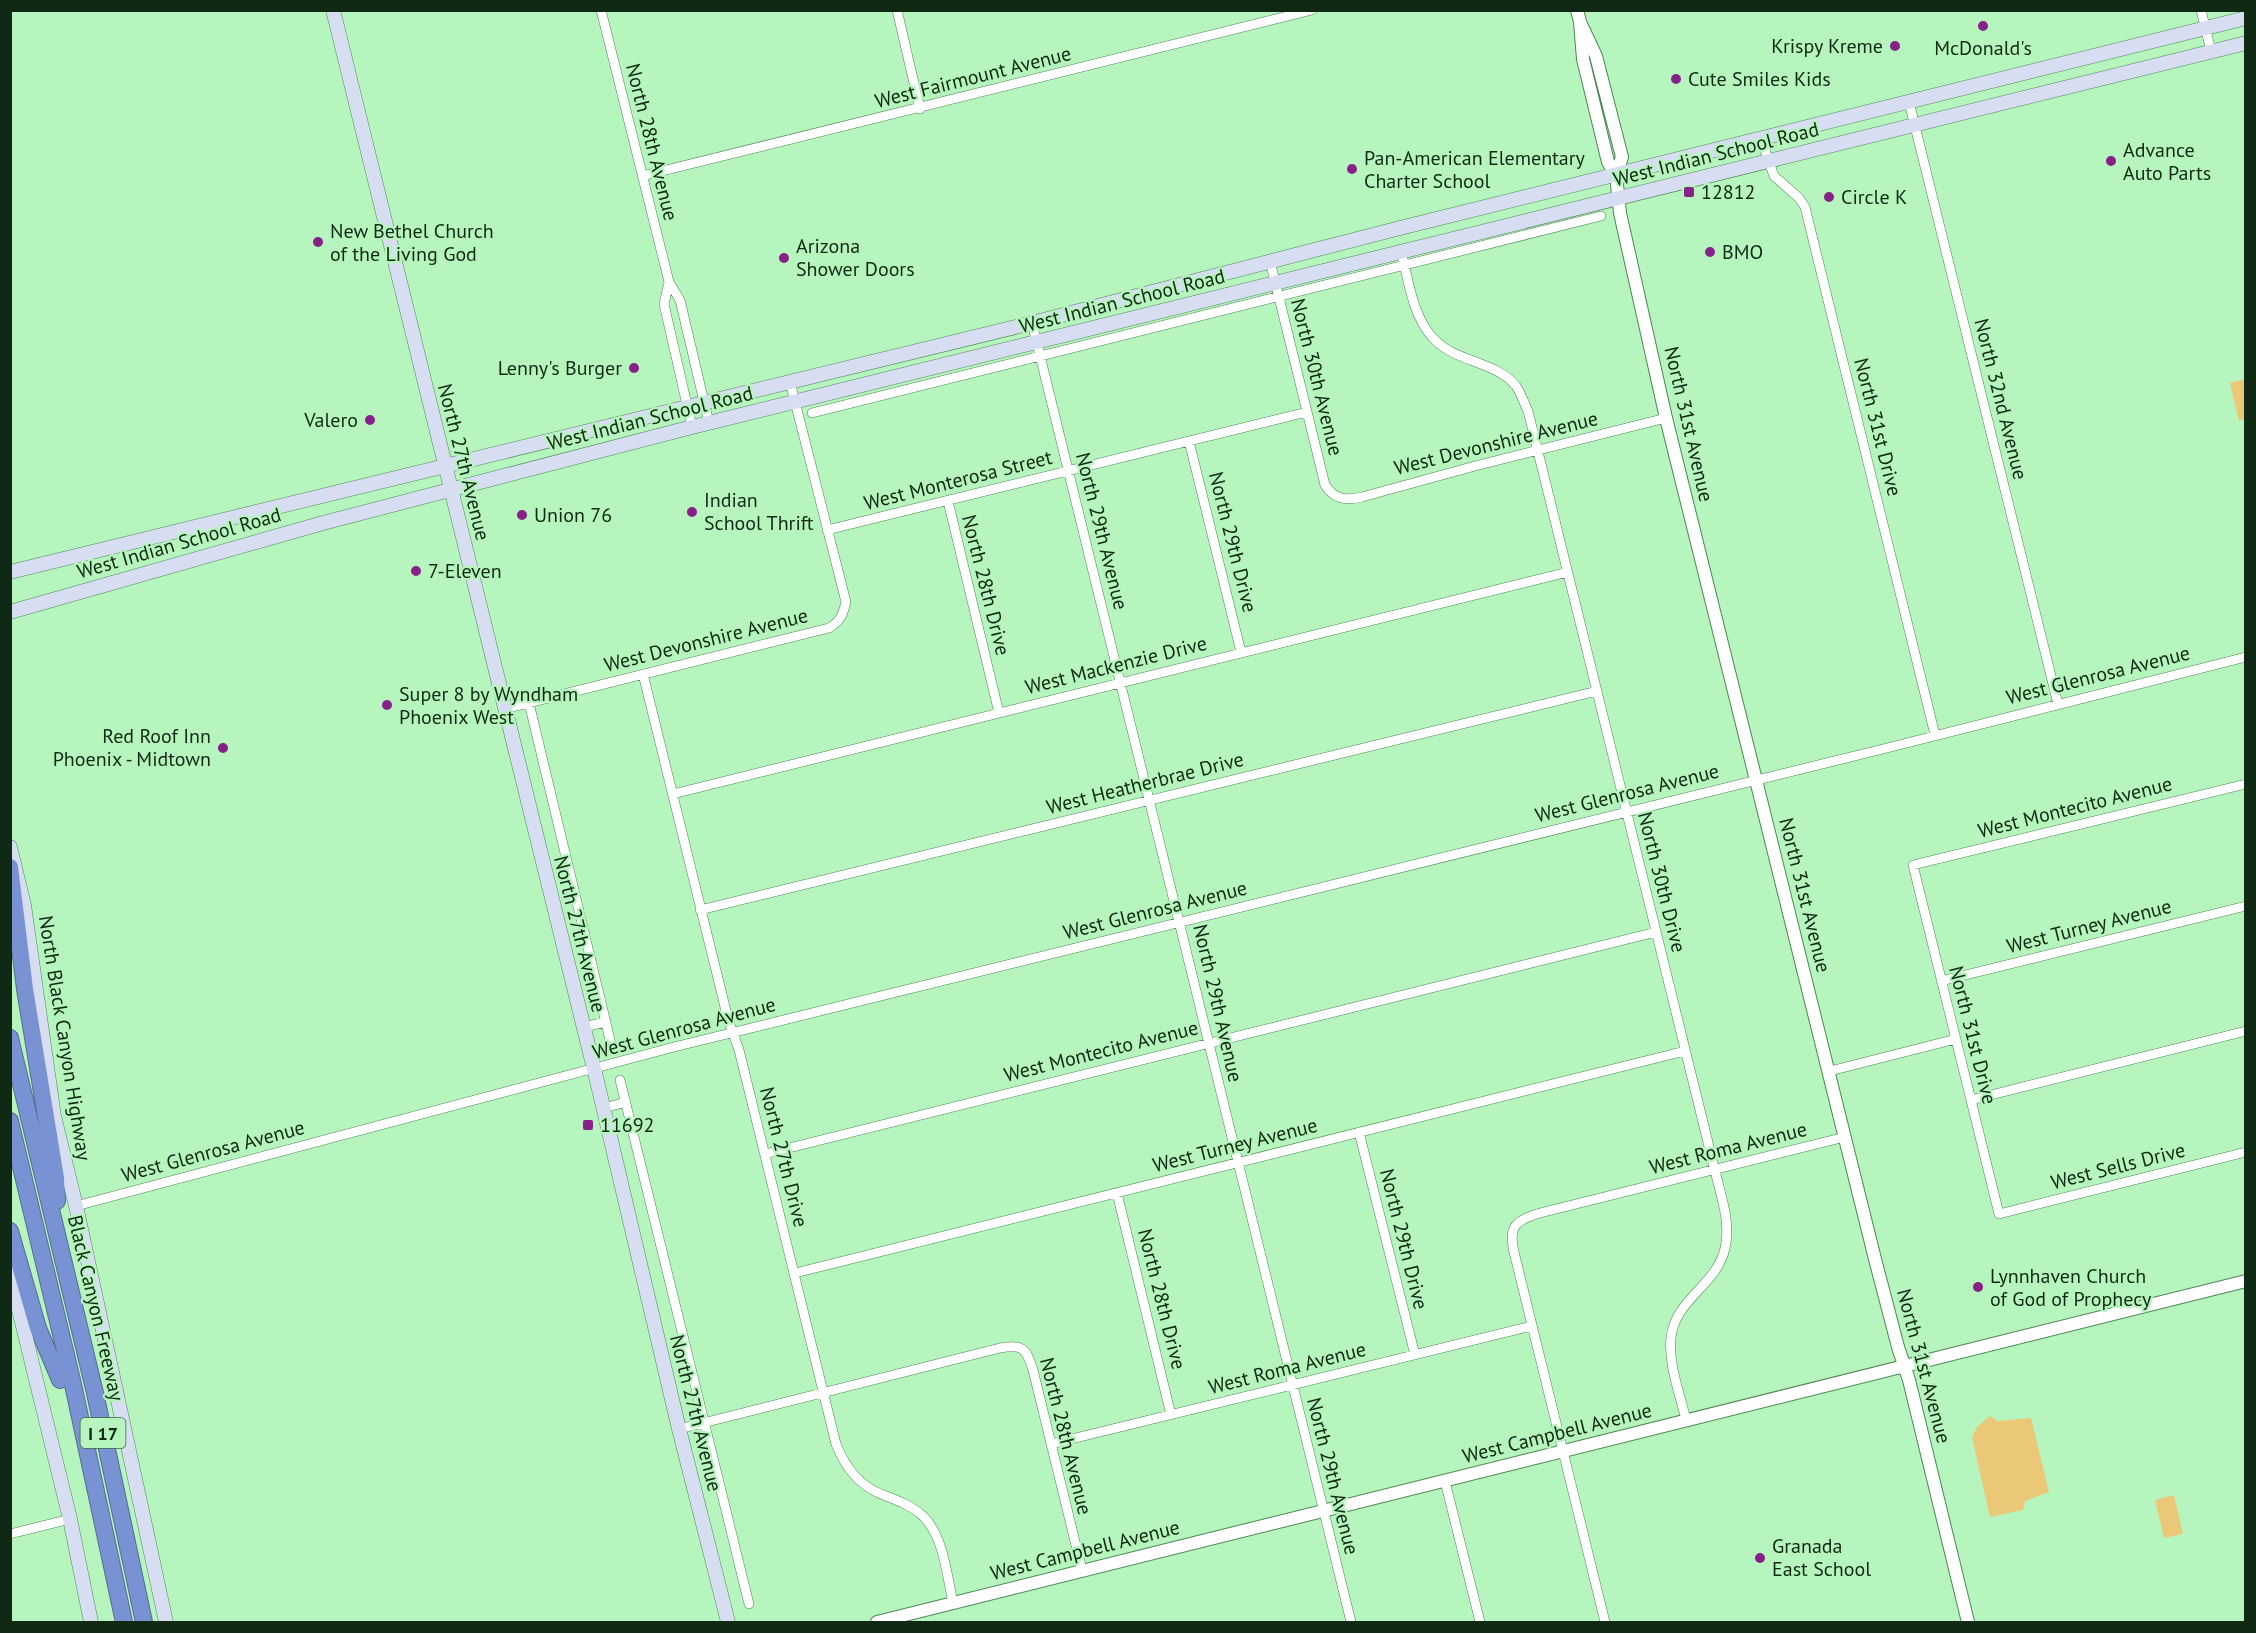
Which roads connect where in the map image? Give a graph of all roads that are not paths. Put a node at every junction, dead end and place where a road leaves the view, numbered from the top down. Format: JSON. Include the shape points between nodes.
{"nodes":[{"id":1,"x":333,"y":10,"type":"edge"},
{"id":2,"x":601,"y":10,"type":"edge"},
{"id":3,"x":897,"y":10,"type":"edge"},
{"id":4,"x":1312,"y":10,"type":"edge"},
{"id":5,"x":2201,"y":10,"type":"edge"},
{"id":6,"x":1579,"y":16,"type":"edge"},
{"id":7,"x":2246,"y":18,"type":"edge"},
{"id":8,"x":2205,"y":28,"type":"junction"},
{"id":9,"x":2246,"y":43,"type":"edge"},
{"id":10,"x":2211,"y":51,"type":"junction"},
{"id":11,"x":1909,"y":102,"type":"junction"},
{"id":12,"x":920,"y":109,"type":"junction"},
{"id":13,"x":1914,"y":125,"type":"junction"},
{"id":14,"x":1761,"y":139,"type":"junction"},
{"id":15,"x":1768,"y":161,"type":"junction"},
{"id":16,"x":1616,"y":175,"type":"junction"},
{"id":17,"x":642,"y":176,"type":"junction"},
{"id":18,"x":1619,"y":198,"type":"junction"},
{"id":19,"x":1601,"y":216,"type":"dead end"},
{"id":20,"x":1403,"y":259,"type":"junction"},
{"id":21,"x":1270,"y":261,"type":"junction"},
{"id":22,"x":669,"y":282,"type":"junction"},
{"id":23,"x":1277,"y":290,"type":"junction"},
{"id":24,"x":1032,"y":323,"type":"junction"},
{"id":25,"x":1037,"y":342,"type":"junction"},
{"id":26,"x":1041,"y":356,"type":"junction"},
{"id":27,"x":790,"y":382,"type":"junction"},
{"id":28,"x":795,"y":401,"type":"junction"},
{"id":29,"x":704,"y":402,"type":"junction"},
{"id":30,"x":688,"y":407,"type":"junction"},
{"id":31,"x":1307,"y":412,"type":"junction"},
{"id":32,"x":812,"y":413,"type":"dead end"},
{"id":33,"x":1666,"y":418,"type":"junction"},
{"id":34,"x":709,"y":423,"type":"junction"},
{"id":35,"x":692,"y":427,"type":"junction"},
{"id":36,"x":1189,"y":441,"type":"junction"},
{"id":37,"x":1538,"y":450,"type":"junction"},
{"id":38,"x":445,"y":465,"type":"junction"},
{"id":39,"x":1069,"y":471,"type":"junction"},
{"id":40,"x":451,"y":489,"type":"junction"},
{"id":41,"x":1335,"y":497,"type":"joint"},
{"id":42,"x":948,"y":501,"type":"junction"},
{"id":43,"x":827,"y":530,"type":"junction"},
{"id":44,"x":10,"y":572,"type":"edge"},
{"id":45,"x":1568,"y":572,"type":"junction"},
{"id":46,"x":10,"y":612,"type":"edge"},
{"id":47,"x":1242,"y":652,"type":"junction"},
{"id":48,"x":2246,"y":657,"type":"edge"},
{"id":49,"x":643,"y":674,"type":"junction"},
{"id":50,"x":1121,"y":682,"type":"junction"},
{"id":51,"x":1597,"y":691,"type":"junction"},
{"id":52,"x":529,"y":703,"type":"junction"},
{"id":53,"x":2058,"y":704,"type":"junction"},
{"id":54,"x":504,"y":709,"type":"junction"},
{"id":55,"x":999,"y":713,"type":"junction"},
{"id":56,"x":1935,"y":735,"type":"junction"},
{"id":57,"x":1755,"y":779,"type":"junction"},
{"id":58,"x":2246,"y":784,"type":"edge"},
{"id":59,"x":673,"y":794,"type":"junction"},
{"id":60,"x":1150,"y":800,"type":"junction"},
{"id":61,"x":1626,"y":812,"type":"junction"},
{"id":62,"x":10,"y":847,"type":"edge"},
{"id":63,"x":1912,"y":865,"type":"joint"},
{"id":64,"x":10,"y":867,"type":"edge"},
{"id":65,"x":2246,"y":906,"type":"edge"},
{"id":66,"x":700,"y":910,"type":"junction"},
{"id":67,"x":1180,"y":924,"type":"junction"},
{"id":68,"x":1656,"y":932,"type":"junction"},
{"id":69,"x":1941,"y":981,"type":"junction"},
{"id":70,"x":606,"y":1022,"type":"junction"},
{"id":71,"x":583,"y":1027,"type":"junction"},
{"id":72,"x":2246,"y":1031,"type":"edge"},
{"id":73,"x":733,"y":1034,"type":"junction"},
{"id":74,"x":10,"y":1038,"type":"edge"},
{"id":75,"x":1956,"y":1039,"type":"junction"},
{"id":76,"x":1210,"y":1043,"type":"junction"},
{"id":77,"x":611,"y":1044,"type":"dead end"},
{"id":78,"x":1685,"y":1051,"type":"junction"},
{"id":79,"x":594,"y":1070,"type":"junction"},
{"id":80,"x":1830,"y":1071,"type":"junction"},
{"id":81,"x":620,"y":1080,"type":"dead end"},
{"id":82,"x":22,"y":1088,"type":"junction"},
{"id":83,"x":1971,"y":1100,"type":"junction"},
{"id":84,"x":626,"y":1102,"type":"junction"},
{"id":85,"x":604,"y":1108,"type":"junction"},
{"id":86,"x":10,"y":1121,"type":"edge"},
{"id":87,"x":1359,"y":1132,"type":"junction"},
{"id":88,"x":1845,"y":1137,"type":"junction"},
{"id":89,"x":2246,"y":1152,"type":"edge"},
{"id":90,"x":765,"y":1154,"type":"junction"},
{"id":91,"x":1238,"y":1162,"type":"junction"},
{"id":92,"x":10,"y":1165,"type":"edge"},
{"id":93,"x":1715,"y":1171,"type":"junction"},
{"id":94,"x":1117,"y":1193,"type":"junction"},
{"id":95,"x":76,"y":1206,"type":"junction"},
{"id":96,"x":1999,"y":1214,"type":"joint"},
{"id":97,"x":10,"y":1231,"type":"edge"},
{"id":98,"x":60,"y":1244,"type":"junction"},
{"id":99,"x":10,"y":1273,"type":"edge"},
{"id":100,"x":795,"y":1273,"type":"junction"},
{"id":101,"x":2246,"y":1281,"type":"edge"},
{"id":102,"x":1532,"y":1326,"type":"junction"},
{"id":103,"x":1415,"y":1355,"type":"junction"},
{"id":104,"x":1904,"y":1365,"type":"junction"},
{"id":105,"x":60,"y":1380,"type":"junction"},
{"id":106,"x":1292,"y":1386,"type":"junction"},
{"id":107,"x":824,"y":1393,"type":"junction"},
{"id":108,"x":1172,"y":1415,"type":"junction"},
{"id":109,"x":1686,"y":1420,"type":"junction"},
{"id":110,"x":704,"y":1423,"type":"junction"},
{"id":111,"x":679,"y":1429,"type":"junction"},
{"id":112,"x":1051,"y":1444,"type":"junction"},
{"id":113,"x":1564,"y":1451,"type":"junction"},
{"id":114,"x":1445,"y":1481,"type":"junction"},
{"id":115,"x":1323,"y":1510,"type":"junction"},
{"id":116,"x":70,"y":1519,"type":"junction"},
{"id":117,"x":10,"y":1534,"type":"edge"},
{"id":118,"x":1082,"y":1570,"type":"junction"},
{"id":119,"x":953,"y":1603,"type":"junction"},
{"id":120,"x":749,"y":1604,"type":"dead end"},
{"id":121,"x":91,"y":1623,"type":"edge"},
{"id":122,"x":113,"y":1623,"type":"edge"},
{"id":123,"x":124,"y":1623,"type":"edge"},
{"id":124,"x":133,"y":1623,"type":"edge"},
{"id":125,"x":144,"y":1623,"type":"edge"},
{"id":126,"x":166,"y":1623,"type":"edge"},
{"id":127,"x":728,"y":1623,"type":"edge"},
{"id":128,"x":877,"y":1623,"type":"edge"},
{"id":129,"x":1350,"y":1623,"type":"edge"},
{"id":130,"x":1480,"y":1623,"type":"edge"},
{"id":131,"x":1605,"y":1623,"type":"edge"},
{"id":132,"x":1968,"y":1623,"type":"edge"}],
"edges":[{"from":1,"to":38,"type":"main road","name":"North 27th Avenue"},
{"from":2,"to":17,"type":"street","name":"North 28th Avenue"},
{"from":3,"to":12,"type":"street"},
{"from":4,"to":12,"type":"street","name":"West Fairmount Avenue"},
{"from":5,"to":8,"type":"street"},
{"from":6,"to":16,"type":"street","name":"North 31st Avenue","via":[[1596,56],[1622,158]]},
{"from":7,"to":8,"type":"main road","name":"West Indian School Road"},
{"from":8,"to":10,"type":"street"},
{"from":8,"to":11,"type":"main road","name":"West Indian School Road"},
{"from":9,"to":10,"type":"main road","name":"West Indian School Road"},
{"from":10,"to":13,"type":"main road","name":"West Indian School Road"},
{"from":11,"to":13,"type":"street","name":"North 32nd Avenue"},
{"from":11,"to":14,"type":"main road","name":"West Indian School Road"},
{"from":12,"to":17,"type":"street","name":"West Fairmount Avenue"},
{"from":13,"to":15,"type":"main road","name":"West Indian School Road"},
{"from":13,"to":53,"type":"street","name":"North 32nd Avenue"},
{"from":14,"to":15,"type":"street","name":"North 31st Drive"},
{"from":14,"to":16,"type":"main road","name":"West Indian School Road"},
{"from":15,"to":18,"type":"main road","name":"West Indian School Road"},
{"from":15,"to":56,"type":"street","name":"North 31st Drive","via":[[1774,176],[1805,207]]},
{"from":16,"to":18,"type":"street","name":"North 31st Avenue"},
{"from":16,"to":21,"type":"main road","name":"West Indian School Road"},
{"from":17,"to":22,"type":"street","name":"North 28th Avenue"},
{"from":18,"to":20,"type":"main road","name":"West Indian School Road"},
{"from":18,"to":33,"type":"street","name":"North 31st Avenue"},
{"from":19,"to":20,"type":"street","name":"West Indian School Road"},
{"from":20,"to":23,"type":"main road","name":"West Indian School Road"},
{"from":20,"to":37,"type":"street","name":"North 30th Drive","via":[[1415,308],[1434,340],[1499,373],[1515,386],[1528,411]]},
{"from":21,"to":23,"type":"street","name":"North 30th Avenue"},
{"from":21,"to":24,"type":"main road","name":"West Indian School Road"},
{"from":22,"to":29,"type":"street","name":"North 28th Avenue","via":[[680,300]]},
{"from":22,"to":30,"type":"street","name":"North 28th Avenue","via":[[664,304]]},
{"from":23,"to":25,"type":"main road","name":"West Indian School Road"},
{"from":23,"to":26,"type":"street","name":"West Indian School Road"},
{"from":23,"to":31,"type":"street","name":"North 30th Avenue"},
{"from":24,"to":25,"type":"street","name":"North 29th Avenue"},
{"from":24,"to":27,"type":"main road","name":"West Indian School Road"},
{"from":25,"to":26,"type":"street","name":"North 29th Avenue"},
{"from":25,"to":28,"type":"main road","name":"West Indian School Road"},
{"from":26,"to":32,"type":"street","name":"West Indian School Road"},
{"from":26,"to":39,"type":"street","name":"North 29th Avenue"},
{"from":27,"to":28,"type":"street"},
{"from":27,"to":29,"type":"main road","name":"West Indian School Road"},
{"from":28,"to":34,"type":"main road","name":"West Indian School Road"},
{"from":28,"to":43,"type":"street"},
{"from":29,"to":30,"type":"main road","name":"West Indian School Road"},
{"from":29,"to":34,"type":"street","name":"North 28th Avenue"},
{"from":30,"to":35,"type":"street","name":"North 28th Avenue"},
{"from":30,"to":38,"type":"main road","name":"West Indian School Road"},
{"from":31,"to":36,"type":"street","name":"West Monterosa Street"},
{"from":31,"to":41,"type":"street","name":"North 30th Avenue","via":[[1324,484]]},
{"from":33,"to":37,"type":"street","name":"West Devonshire Avenue"},
{"from":33,"to":57,"type":"street","name":"North 31st Avenue"},
{"from":34,"to":35,"type":"main road","name":"West Indian School Road"},
{"from":35,"to":40,"type":"main road","name":"West Indian School Road"},
{"from":36,"to":39,"type":"street","name":"West Monterosa Street"},
{"from":36,"to":47,"type":"street","name":"North 29th Drive"},
{"from":37,"to":41,"type":"street","name":"West Devonshire Avenue","via":[[1352,500]]},
{"from":37,"to":45,"type":"street","name":"North 30th Drive"},
{"from":38,"to":40,"type":"main road","name":"North 27th Avenue"},
{"from":38,"to":44,"type":"main road","name":"West Indian School Road"},
{"from":39,"to":42,"type":"street","name":"West Monterosa Street"},
{"from":39,"to":50,"type":"street","name":"North 29th Avenue"},
{"from":40,"to":46,"type":"main road","name":"West Indian School Road"},
{"from":40,"to":54,"type":"main road","name":"North 27th Avenue"},
{"from":42,"to":43,"type":"street","name":"West Monterosa Street"},
{"from":42,"to":55,"type":"street","name":"North 28th Drive"},
{"from":43,"to":49,"type":"street","name":"West Devonshire Avenue","via":[[846,602],[843,616],[829,628]]},
{"from":45,"to":47,"type":"street","name":"West Mackenzie Drive"},
{"from":45,"to":51,"type":"street","name":"North 30th Drive"},
{"from":47,"to":50,"type":"street","name":"West Mackenzie Drive"},
{"from":48,"to":53,"type":"street","name":"West Glenrosa Avenue"},
{"from":49,"to":52,"type":"street","name":"West Devonshire Avenue"},
{"from":49,"to":59,"type":"street","name":"North 27th Drive"},
{"from":50,"to":55,"type":"street","name":"West Mackenzie Drive"},
{"from":50,"to":60,"type":"street","name":"North 29th Avenue"},
{"from":51,"to":60,"type":"street","name":"West Heatherbrae Drive"},
{"from":51,"to":61,"type":"street","name":"North 30th Drive"},
{"from":52,"to":54,"type":"street","name":"West Devonshire Avenue"},
{"from":52,"to":70,"type":"street","name":"North 27th Avenue"},
{"from":53,"to":56,"type":"street","name":"West Glenrosa Avenue"},
{"from":54,"to":71,"type":"main road","name":"North 27th Avenue"},
{"from":55,"to":59,"type":"street","name":"West Mackenzie Drive"},
{"from":56,"to":57,"type":"street","name":"West Glenrosa Avenue"},
{"from":57,"to":61,"type":"street","name":"West Glenrosa Avenue"},
{"from":57,"to":80,"type":"street","name":"North 31st Avenue"},
{"from":58,"to":63,"type":"street","name":"West Montecito Avenue"},
{"from":59,"to":66,"type":"street","name":"North 27th Drive"},
{"from":60,"to":66,"type":"street","name":"West Heatherbrae Drive"},
{"from":60,"to":67,"type":"street","name":"North 29th Avenue"},
{"from":61,"to":67,"type":"street","name":"West Glenrosa Avenue"},
{"from":61,"to":68,"type":"street","name":"North 30th Drive"},
{"from":62,"to":95,"type":"main road","name":"North Black Canyon Highway","via":[[24,905],[54,1116]]},
{"from":63,"to":69,"type":"street","name":"North 31st Drive"},
{"from":64,"to":98,"type":"highway","via":[[25,989],[56,1178]]},
{"from":65,"to":69,"type":"street","name":"West Turney Avenue"},
{"from":66,"to":73,"type":"street","name":"North 27th Drive"},
{"from":67,"to":73,"type":"street","name":"West Glenrosa Avenue"},
{"from":67,"to":76,"type":"street","name":"North 29th Avenue"},
{"from":68,"to":76,"type":"street","name":"West Montecito Avenue"},
{"from":68,"to":78,"type":"street","name":"North 30th Drive"},
{"from":69,"to":75,"type":"street","name":"North 31st Drive"},
{"from":70,"to":71,"type":"street","name":"North 27th Avenue"},
{"from":70,"to":77,"type":"street","name":"North 27th Avenue"},
{"from":71,"to":79,"type":"main road","name":"North 27th Avenue"},
{"from":72,"to":83,"type":"street"},
{"from":73,"to":79,"type":"street","name":"West Glenrosa Avenue"},
{"from":73,"to":90,"type":"street","name":"North 27th Drive"},
{"from":74,"to":82,"type":"highway","name":"Black Canyon Freeway","number":"I 17"},
{"from":75,"to":80,"type":"street"},
{"from":75,"to":83,"type":"street","name":"North 31st Drive"},
{"from":76,"to":90,"type":"street","name":"West Montecito Avenue"},
{"from":76,"to":91,"type":"street","name":"North 29th Avenue"},
{"from":78,"to":87,"type":"street","name":"West Turney Avenue"},
{"from":78,"to":93,"type":"street","name":"North 30th Drive"},
{"from":79,"to":85,"type":"main road","name":"North 27th Avenue"},
{"from":79,"to":95,"type":"street","name":"West Glenrosa Avenue"},
{"from":80,"to":88,"type":"street","name":"North 31st Avenue"},
{"from":81,"to":84,"type":"street","name":"North 27th Avenue"},
{"from":82,"to":98,"type":"highway","name":"Black Canyon Freeway","number":"I 17"},
{"from":82,"to":124,"type":"highway","via":[[20,1114]]},
{"from":83,"to":96,"type":"street","name":"North 31st Drive"},
{"from":84,"to":85,"type":"street"},
{"from":84,"to":110,"type":"street","name":"North 27th Avenue"},
{"from":85,"to":111,"type":"main road","name":"North 27th Avenue"},
{"from":86,"to":123,"type":"highway","via":[[72,1380]]},
{"from":87,"to":91,"type":"street","name":"West Turney Avenue"},
{"from":87,"to":103,"type":"street","name":"North 29th Drive"},
{"from":88,"to":93,"type":"street","name":"West Roma Avenue"},
{"from":88,"to":104,"type":"street","name":"North 31st Avenue"},
{"from":89,"to":96,"type":"street","name":"West Sells Drive"},
{"from":90,"to":100,"type":"street","name":"North 27th Drive"},
{"from":91,"to":94,"type":"street","name":"West Turney Avenue"},
{"from":91,"to":106,"type":"street","name":"North 29th Avenue"},
{"from":92,"to":105,"type":"highway","number":"I 17"},
{"from":93,"to":102,"type":"street","name":"West Roma Avenue","via":[[1528,1216],[1516,1223],[1512,1244]]},
{"from":93,"to":109,"type":"street","name":"North 30th Drive","via":[[1726,1216],[1725,1251],[1715,1273],[1678,1315],[1671,1337]]},
{"from":94,"to":100,"type":"street","name":"West Turney Avenue"},
{"from":94,"to":108,"type":"street","name":"North 28th Drive"},
{"from":95,"to":126,"type":"main road","name":"North Black Canyon Highway"},
{"from":97,"to":105,"type":"highway","via":[[38,1328]]},
{"from":98,"to":125,"type":"highway","name":"Black Canyon Freeway","number":"I 17"},
{"from":99,"to":116,"type":"main road"},
{"from":100,"to":107,"type":"street","name":"North 27th Drive"},
{"from":101,"to":104,"type":"street","name":"West Campbell Avenue"},
{"from":102,"to":103,"type":"street","name":"West Roma Avenue"},
{"from":102,"to":113,"type":"street"},
{"from":103,"to":106,"type":"street","name":"West Roma Avenue"},
{"from":104,"to":109,"type":"street","name":"West Campbell Avenue"},
{"from":104,"to":132,"type":"street","name":"North 31st Avenue"},
{"from":105,"to":122,"type":"highway","number":"I 17"},
{"from":106,"to":108,"type":"street","name":"West Roma Avenue"},
{"from":106,"to":115,"type":"street","name":"North 29th Avenue"},
{"from":107,"to":110,"type":"street"},
{"from":107,"to":112,"type":"street","name":"North 28th Avenue","via":[[1000,1348],[1021,1348],[1030,1361]]},
{"from":107,"to":119,"type":"street","name":"North 27th Drive","via":[[836,1444],[847,1468],[868,1488],[915,1510],[932,1529]]},
{"from":108,"to":112,"type":"street","name":"West Roma Avenue"},
{"from":109,"to":113,"type":"street","name":"West Campbell Avenue"},
{"from":110,"to":111,"type":"street"},
{"from":110,"to":120,"type":"street","name":"North 27th Avenue"},
{"from":111,"to":127,"type":"main road","name":"North 27th Avenue"},
{"from":112,"to":118,"type":"street","name":"North 28th Avenue"},
{"from":113,"to":114,"type":"street","name":"West Campbell Avenue"},
{"from":113,"to":131,"type":"street"},
{"from":114,"to":115,"type":"street","name":"West Campbell Avenue"},
{"from":114,"to":130,"type":"street"},
{"from":115,"to":118,"type":"street","name":"West Campbell Avenue"},
{"from":115,"to":129,"type":"street","name":"North 29th Avenue"},
{"from":116,"to":117,"type":"street"},
{"from":116,"to":121,"type":"main road"},
{"from":118,"to":119,"type":"street","name":"West Campbell Avenue"},
{"from":119,"to":128,"type":"street","name":"West Campbell Avenue"}]}
